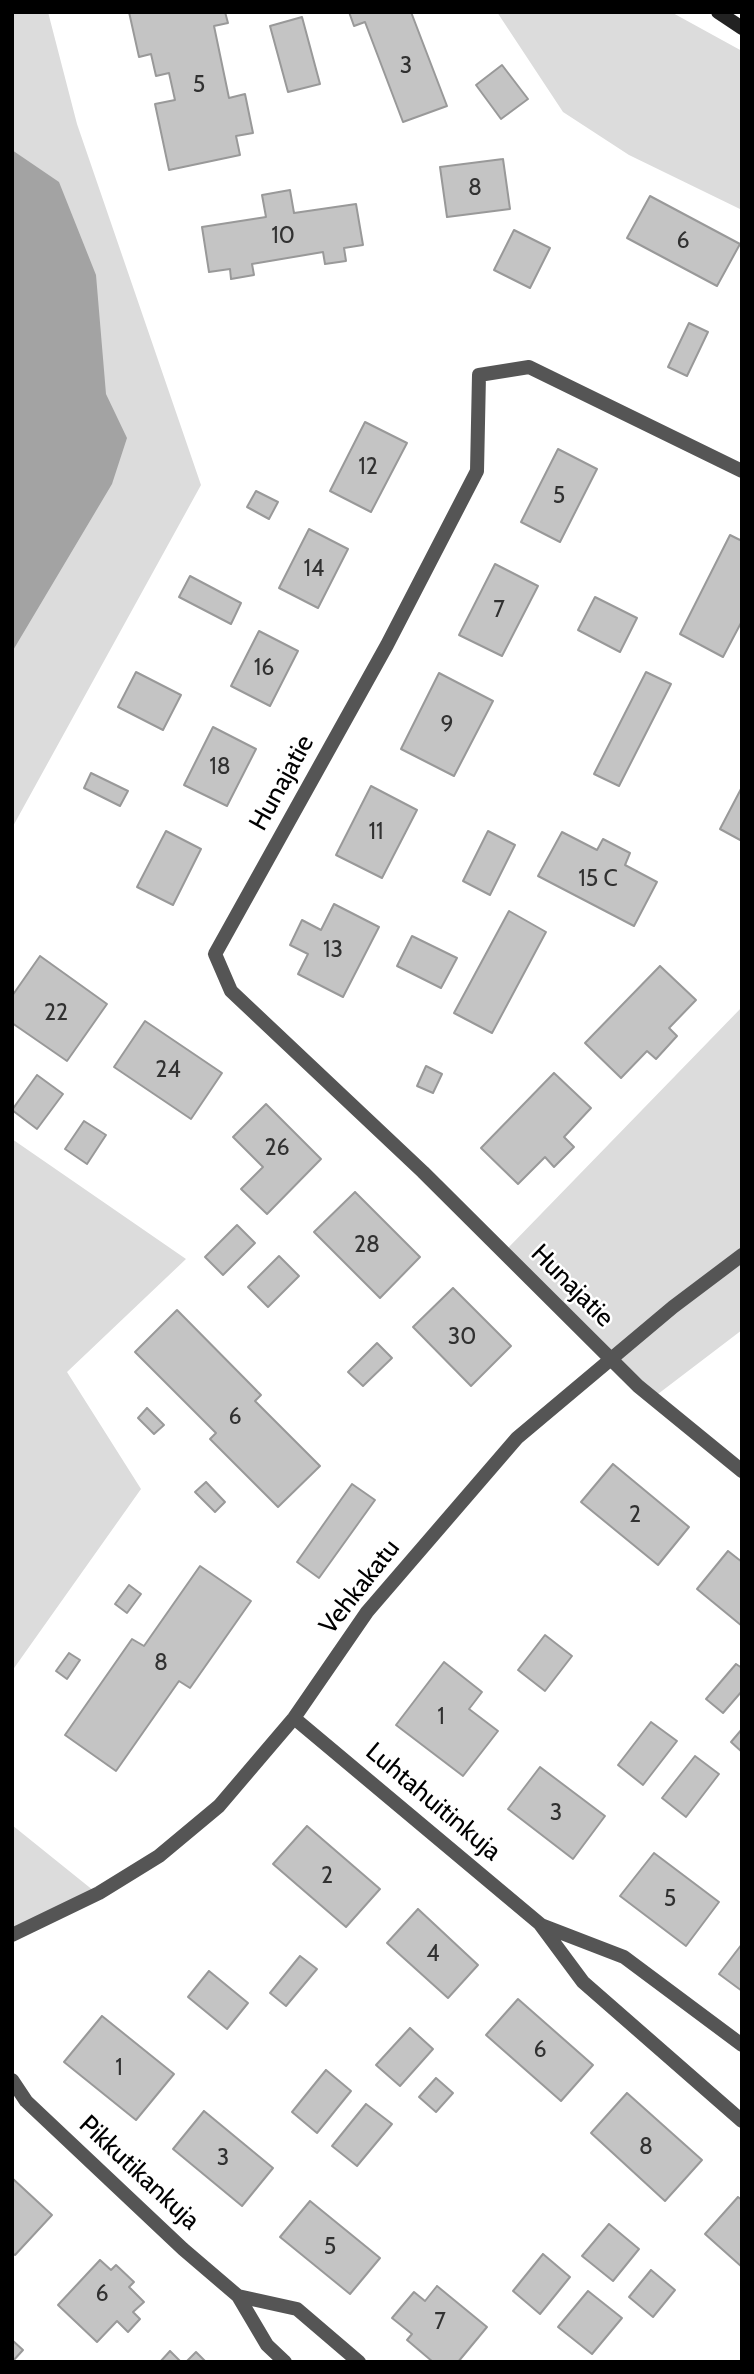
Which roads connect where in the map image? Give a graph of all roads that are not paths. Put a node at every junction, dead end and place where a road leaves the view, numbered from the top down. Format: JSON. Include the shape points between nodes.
{"nodes":[{"id":1,"x":718,"y":12,"type":"edge"},
{"id":2,"x":742,"y":27,"type":"edge"},
{"id":3,"x":742,"y":471,"type":"edge"},
{"id":4,"x":742,"y":1255,"type":"edge"},
{"id":5,"x":611,"y":1358,"type":"junction"},
{"id":6,"x":742,"y":1471,"type":"edge"},
{"id":7,"x":294,"y":1718,"type":"junction"},
{"id":8,"x":540,"y":1924,"type":"junction"},
{"id":9,"x":12,"y":1935,"type":"edge"},
{"id":10,"x":742,"y":2045,"type":"edge"},
{"id":11,"x":12,"y":2080,"type":"edge"},
{"id":12,"x":742,"y":2121,"type":"edge"},
{"id":13,"x":238,"y":2296,"type":"junction"},
{"id":14,"x":285,"y":2362,"type":"edge"},
{"id":15,"x":359,"y":2362,"type":"edge"}],
"edges":[{"from":1,"to":2,"type":"main road"},
{"from":3,"to":5,"type":"street","name":"Hunajatie","via":[[529,367],[479,375],[477,471],[387,645],[215,954],[231,991]]},
{"from":4,"to":5,"type":"street","name":"Vehkakatu"},
{"from":5,"to":6,"type":"street","via":[[638,1386]]},
{"from":5,"to":7,"type":"street","name":"Vehkakatu","via":[[517,1438],[367,1612]]},
{"from":7,"to":8,"type":"street","name":"Luhtahuitinkuja"},
{"from":7,"to":9,"type":"street","name":"Vehkakatu","via":[[219,1806],[159,1856]]},
{"from":8,"to":10,"type":"street","name":"Luhtahuitinkuja","via":[[624,1957]]},
{"from":8,"to":12,"type":"street","name":"Luhtahuitinkuja","via":[[583,1982]]},
{"from":11,"to":13,"type":"street","name":"Pikkutikankuja","via":[[26,2101]]},
{"from":13,"to":14,"type":"street","name":"Pikkutikankuja","via":[[267,2345]]},
{"from":13,"to":15,"type":"street","name":"Pikkutikankuja","via":[[297,2309]]}]}
